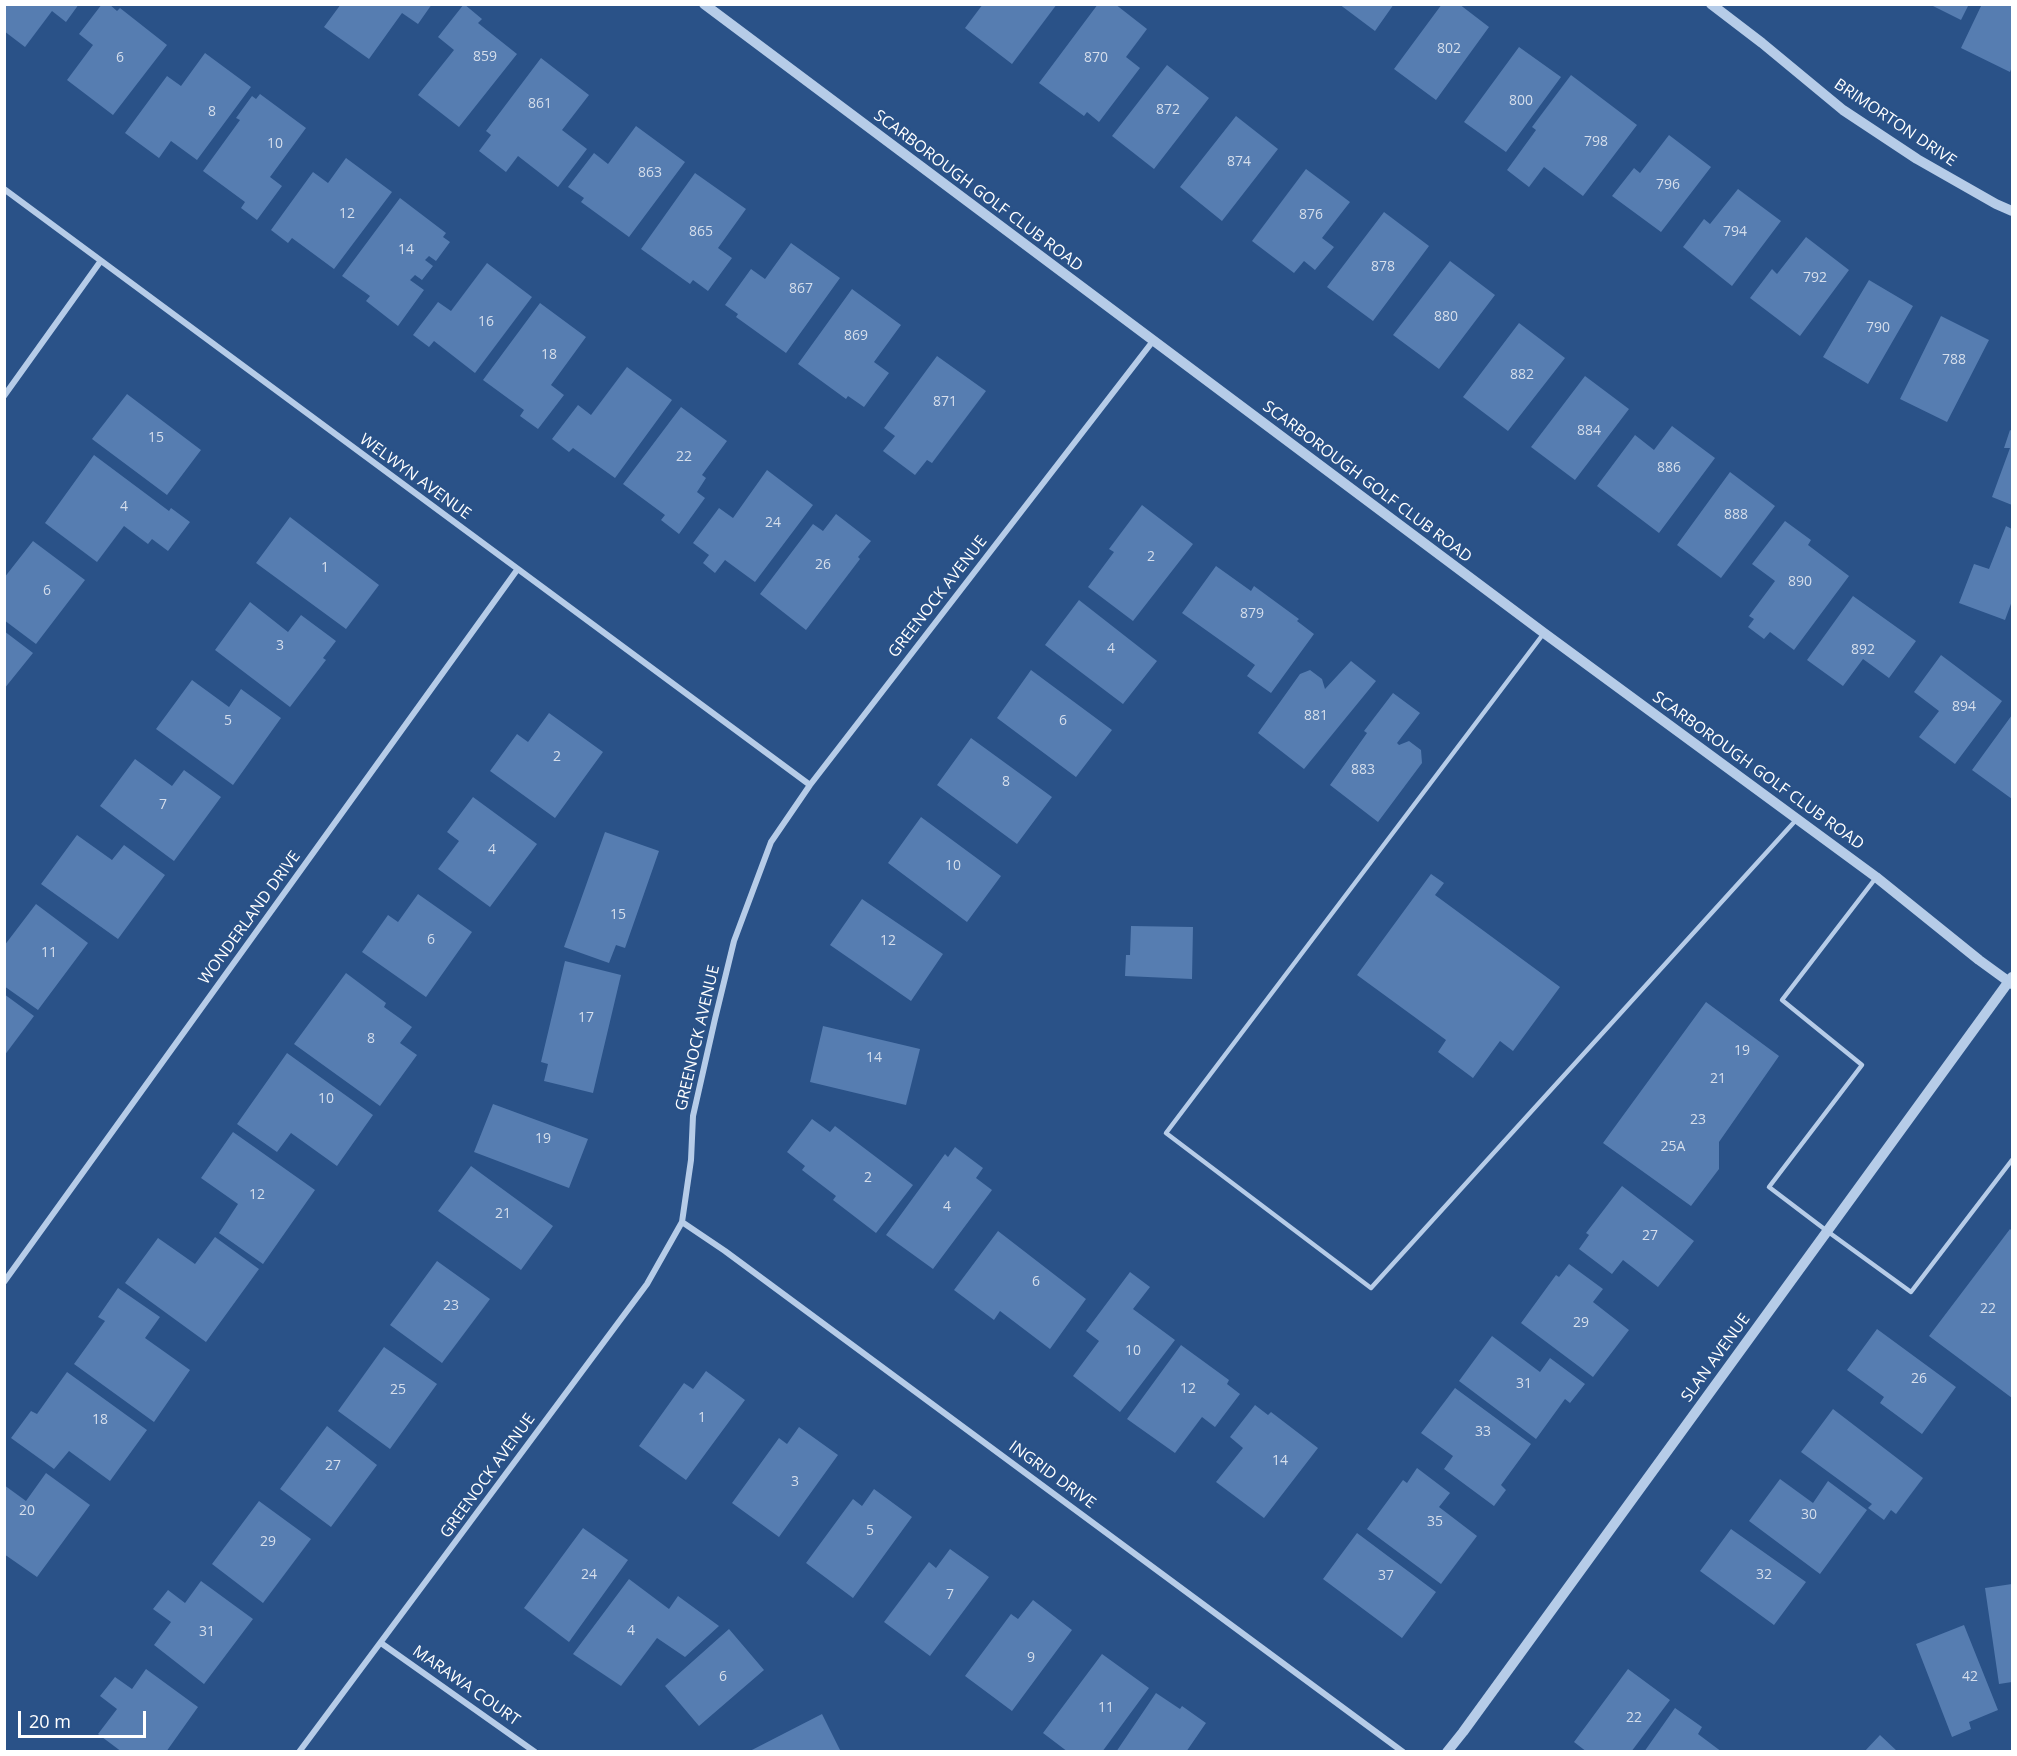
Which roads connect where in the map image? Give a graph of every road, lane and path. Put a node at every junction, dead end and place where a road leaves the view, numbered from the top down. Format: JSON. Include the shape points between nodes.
{"nodes":[{"id":1,"x":704,"y":4,"type":"edge"},
{"id":2,"x":1711,"y":4,"type":"edge"},
{"id":3,"x":4,"y":189,"type":"edge"},
{"id":4,"x":2013,"y":211,"type":"edge"},
{"id":5,"x":100,"y":262,"type":"junction"},
{"id":6,"x":1153,"y":341,"type":"junction"},
{"id":7,"x":4,"y":396,"type":"edge"},
{"id":8,"x":518,"y":570,"type":"junction"},
{"id":9,"x":1544,"y":633,"type":"junction"},
{"id":10,"x":810,"y":785,"type":"junction"},
{"id":11,"x":1798,"y":819,"type":"junction"},
{"id":12,"x":1876,"y":877,"type":"junction"},
{"id":13,"x":2011,"y":981,"type":"edge"},
{"id":14,"x":2013,"y":1160,"type":"edge"},
{"id":15,"x":682,"y":1222,"type":"junction"},
{"id":16,"x":1827,"y":1232,"type":"junction"},
{"id":17,"x":4,"y":1282,"type":"edge"},
{"id":18,"x":381,"y":1643,"type":"junction"},
{"id":19,"x":299,"y":1752,"type":"edge"},
{"id":20,"x":535,"y":1752,"type":"edge"},
{"id":21,"x":1403,"y":1752,"type":"edge"},
{"id":22,"x":1447,"y":1752,"type":"edge"}],
"edges":[{"from":1,"to":6,"type":"street","name":"SCARBOROUGH GOLF CLUB ROAD"},
{"from":2,"to":4,"type":"street","name":"BRIMORTON DRIVE","via":[[1843,110],[1917,159]]},
{"from":3,"to":5,"type":"street","name":"WELWYN AVENUE"},
{"from":5,"to":7,"type":"street"},
{"from":5,"to":8,"type":"street","name":"WELWYN AVENUE"},
{"from":6,"to":9,"type":"street","name":"SCARBOROUGH GOLF CLUB ROAD"},
{"from":6,"to":10,"type":"street","name":"GREENOCK AVENUE"},
{"from":8,"to":10,"type":"street","name":"WELWYN AVENUE"},
{"from":8,"to":17,"type":"street","name":"WONDERLAND DRIVE"},
{"from":9,"to":11,"type":"street","name":"SCARBOROUGH GOLF CLUB ROAD"},
{"from":9,"to":11,"type":"lane","via":[[1166,1132],[1371,1288]]},
{"from":10,"to":15,"type":"street","name":"GREENOCK AVENUE","via":[[771,842],[734,941],[693,1116]]},
{"from":11,"to":12,"type":"street","name":"SCARBOROUGH GOLF CLUB ROAD"},
{"from":12,"to":13,"type":"street","name":"SCARBOROUGH GOLF CLUB ROAD","via":[[1978,960]]},
{"from":12,"to":16,"type":"lane","via":[[1782,1000],[1863,1065],[1769,1187]]},
{"from":13,"to":16,"type":"street","name":"SLAN AVENUE"},
{"from":14,"to":16,"type":"lane","via":[[1911,1292]]},
{"from":15,"to":18,"type":"street","name":"GREENOCK AVENUE","via":[[647,1284]]},
{"from":15,"to":21,"type":"street","name":"INGRID DRIVE"},
{"from":16,"to":22,"type":"street","name":"SLAN AVENUE"},
{"from":18,"to":19,"type":"street","name":"GREENOCK AVENUE"},
{"from":18,"to":20,"type":"street","name":"MARAWA COURT"}]}
